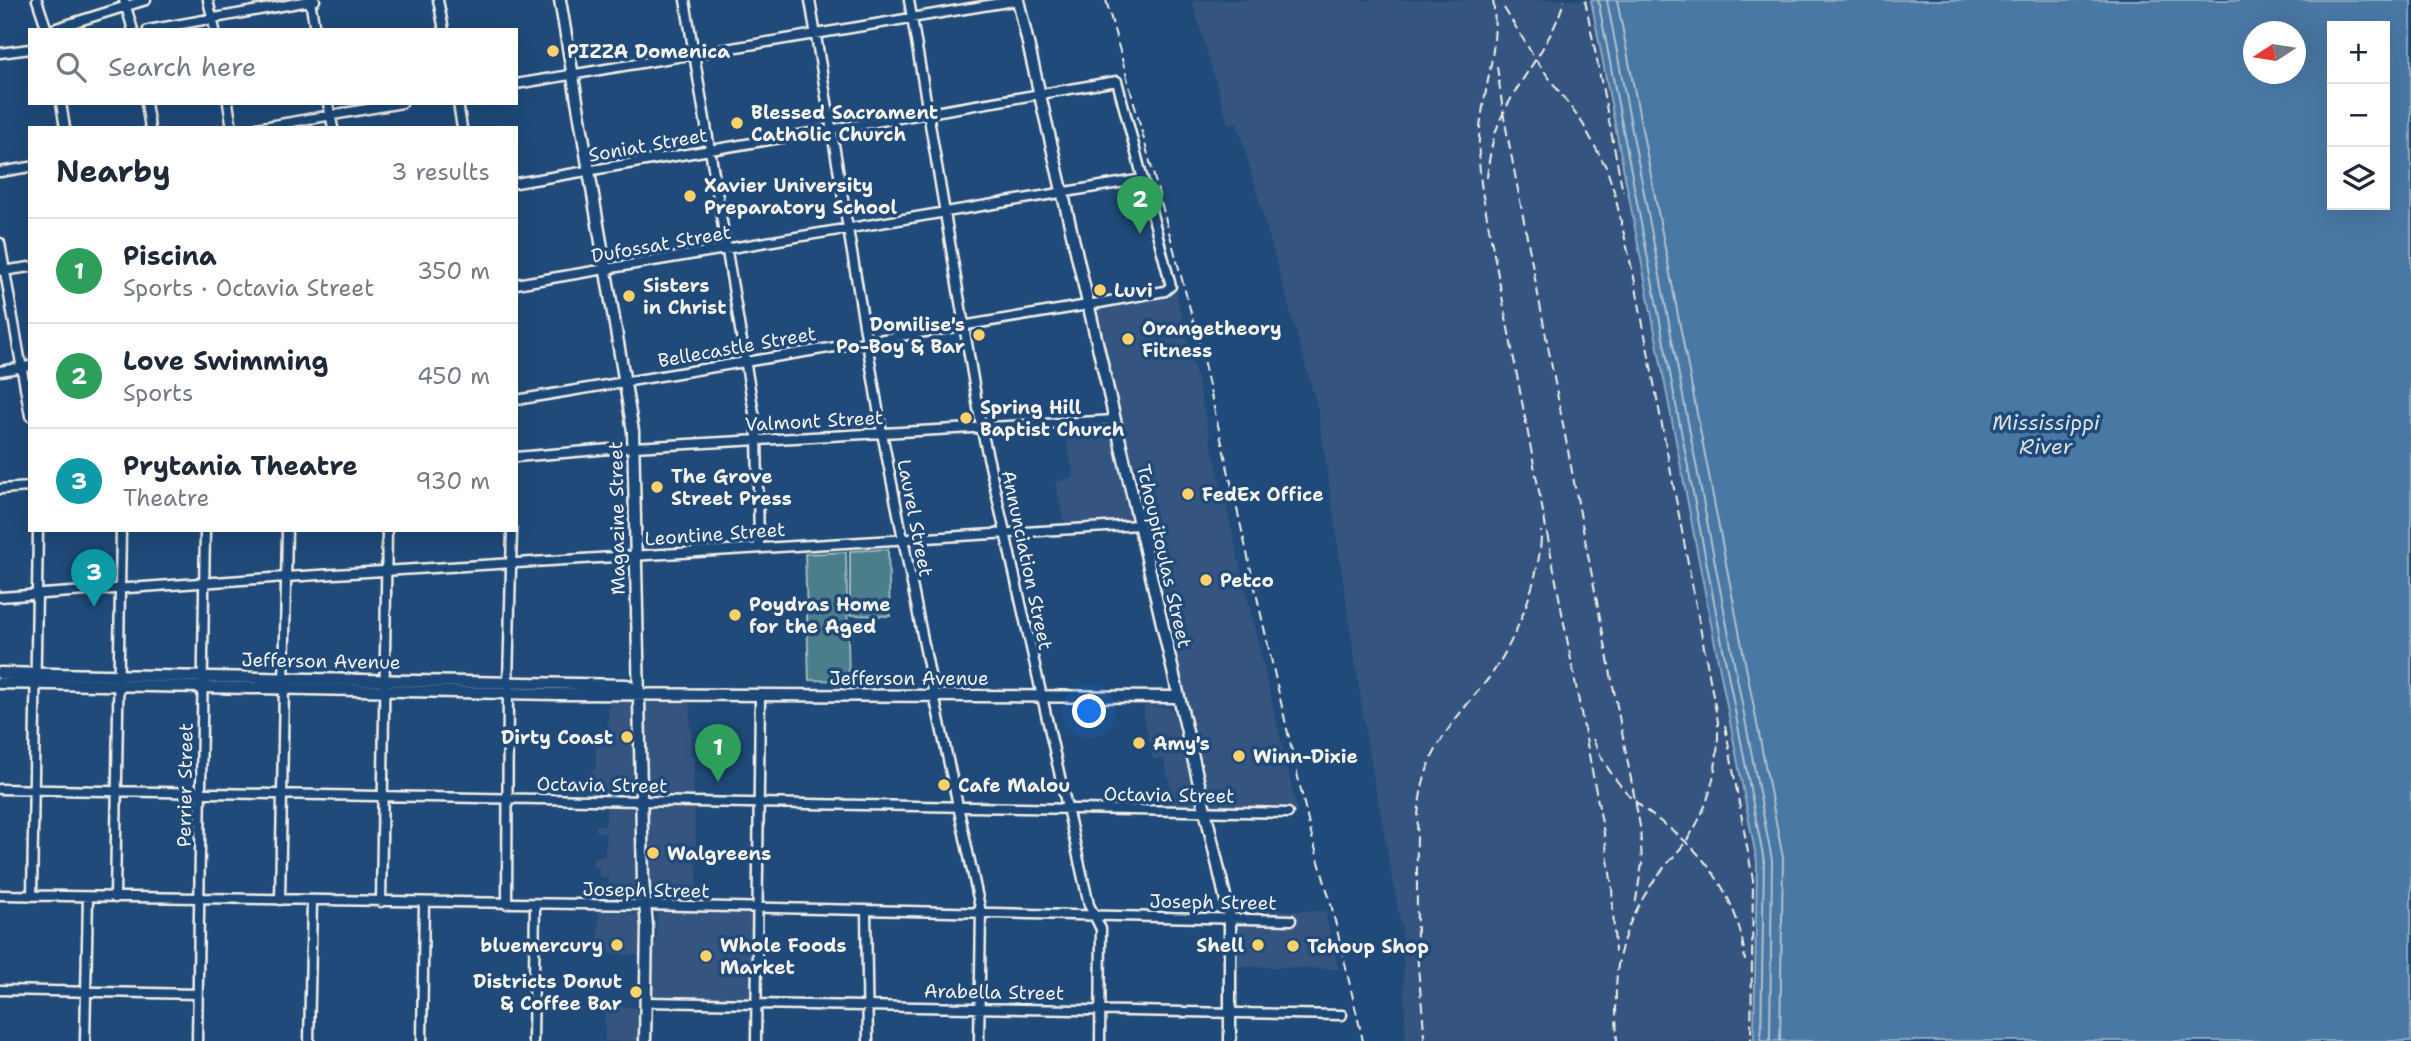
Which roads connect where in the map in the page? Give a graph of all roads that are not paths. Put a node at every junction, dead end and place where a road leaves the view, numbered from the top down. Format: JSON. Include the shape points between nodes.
{"nodes":[{"id":1,"x":37,"y":0,"type":"edge"},
{"id":2,"x":146,"y":0,"type":"edge"},
{"id":3,"x":208,"y":0,"type":"edge"},
{"id":4,"x":312,"y":0,"type":"edge"},
{"id":5,"x":438,"y":0,"type":"edge"},
{"id":6,"x":560,"y":0,"type":"edge"},
{"id":7,"x":685,"y":0,"type":"edge"},
{"id":8,"x":810,"y":0,"type":"edge"},
{"id":9,"x":909,"y":0,"type":"edge"},
{"id":10,"x":1018,"y":0,"type":"edge"},
{"id":11,"x":125,"y":3,"type":"edge"},
{"id":12,"x":912,"y":18,"type":"junction"},
{"id":13,"x":214,"y":19,"type":"junction"},
{"id":14,"x":47,"y":28,"type":"edge"},
{"id":15,"x":54,"y":28,"type":"edge"},
{"id":16,"x":132,"y":28,"type":"edge"},
{"id":17,"x":161,"y":28,"type":"edge"},
{"id":18,"x":215,"y":28,"type":"edge"},
{"id":19,"x":315,"y":28,"type":"edge"},
{"id":20,"x":443,"y":28,"type":"edge"},
{"id":21,"x":816,"y":33,"type":"junction"},
{"id":22,"x":28,"y":49,"type":"edge"},
{"id":23,"x":0,"y":53,"type":"edge"},
{"id":24,"x":693,"y":54,"type":"junction"},
{"id":25,"x":573,"y":74,"type":"junction"},
{"id":26,"x":518,"y":84,"type":"edge"},
{"id":27,"x":1041,"y":96,"type":"junction"},
{"id":28,"x":61,"y":105,"type":"edge"},
{"id":29,"x":146,"y":105,"type":"edge"},
{"id":30,"x":228,"y":105,"type":"edge"},
{"id":31,"x":328,"y":105,"type":"edge"},
{"id":32,"x":389,"y":105,"type":"edge"},
{"id":33,"x":458,"y":105,"type":"edge"},
{"id":34,"x":929,"y":114,"type":"junction"},
{"id":35,"x":331,"y":115,"type":"junction"},
{"id":36,"x":65,"y":126,"type":"edge"},
{"id":37,"x":150,"y":126,"type":"edge"},
{"id":38,"x":232,"y":126,"type":"edge"},
{"id":39,"x":268,"y":126,"type":"edge"},
{"id":40,"x":333,"y":126,"type":"edge"},
{"id":41,"x":462,"y":126,"type":"edge"},
{"id":42,"x":831,"y":130,"type":"junction"},
{"id":43,"x":710,"y":150,"type":"junction"},
{"id":44,"x":28,"y":167,"type":"edge"},
{"id":45,"x":590,"y":171,"type":"junction"},
{"id":46,"x":0,"y":172,"type":"edge"},
{"id":47,"x":1143,"y":179,"type":"junction"},
{"id":48,"x":518,"y":183,"type":"edge"},
{"id":49,"x":1063,"y":192,"type":"junction"},
{"id":50,"x":946,"y":211,"type":"junction"},
{"id":51,"x":847,"y":229,"type":"junction"},
{"id":52,"x":0,"y":243,"type":"edge"},
{"id":53,"x":728,"y":249,"type":"junction"},
{"id":54,"x":28,"y":267,"type":"edge"},
{"id":55,"x":607,"y":269,"type":"junction"},
{"id":56,"x":2,"y":271,"type":"edge"},
{"id":57,"x":518,"y":284,"type":"edge"},
{"id":58,"x":1088,"y":305,"type":"junction"},
{"id":59,"x":965,"y":325,"type":"junction"},
{"id":60,"x":865,"y":341,"type":"junction"},
{"id":61,"x":746,"y":362,"type":"junction"},
{"id":62,"x":26,"y":367,"type":"edge"},
{"id":63,"x":0,"y":371,"type":"edge"},
{"id":64,"x":626,"y":382,"type":"junction"},
{"id":65,"x":28,"y":392,"type":"edge"},
{"id":66,"x":518,"y":400,"type":"edge"},
{"id":67,"x":1115,"y":420,"type":"junction"},
{"id":68,"x":981,"y":426,"type":"junction"},
{"id":69,"x":882,"y":433,"type":"junction"},
{"id":70,"x":758,"y":440,"type":"junction"},
{"id":71,"x":634,"y":447,"type":"junction"},
{"id":72,"x":518,"y":457,"type":"edge"},
{"id":73,"x":28,"y":487,"type":"edge"},
{"id":74,"x":0,"y":489,"type":"edge"},
{"id":75,"x":1139,"y":525,"type":"junction"},
{"id":76,"x":38,"y":532,"type":"edge"},
{"id":77,"x":121,"y":532,"type":"edge"},
{"id":78,"x":205,"y":532,"type":"edge"},
{"id":79,"x":287,"y":532,"type":"edge"},
{"id":80,"x":387,"y":532,"type":"edge"},
{"id":81,"x":512,"y":532,"type":"edge"},
{"id":82,"x":1004,"y":532,"type":"junction"},
{"id":83,"x":903,"y":539,"type":"junction"},
{"id":84,"x":759,"y":547,"type":"junction"},
{"id":85,"x":635,"y":555,"type":"junction"},
{"id":86,"x":511,"y":564,"type":"junction"},
{"id":87,"x":386,"y":572,"type":"junction"},
{"id":88,"x":286,"y":577,"type":"junction"},
{"id":89,"x":203,"y":583,"type":"junction"},
{"id":90,"x":120,"y":590,"type":"junction"},
{"id":91,"x":38,"y":595,"type":"junction"},
{"id":92,"x":0,"y":597,"type":"edge"},
{"id":93,"x":0,"y":673,"type":"edge"},
{"id":94,"x":37,"y":678,"type":"junction"},
{"id":95,"x":120,"y":679,"type":"junction"},
{"id":96,"x":383,"y":680,"type":"junction"},
{"id":97,"x":201,"y":681,"type":"junction"},
{"id":98,"x":0,"y":683,"type":"edge"},
{"id":99,"x":284,"y":683,"type":"junction"},
{"id":100,"x":508,"y":687,"type":"junction"},
{"id":101,"x":383,"y":691,"type":"junction"},
{"id":102,"x":639,"y":694,"type":"junction"},
{"id":103,"x":760,"y":695,"type":"junction"},
{"id":104,"x":934,"y":695,"type":"junction"},
{"id":105,"x":1041,"y":697,"type":"junction"},
{"id":106,"x":1179,"y":697,"type":"junction"},
{"id":107,"x":0,"y":789,"type":"edge"},
{"id":108,"x":34,"y":790,"type":"junction"},
{"id":109,"x":117,"y":791,"type":"junction"},
{"id":110,"x":200,"y":794,"type":"junction"},
{"id":111,"x":282,"y":795,"type":"junction"},
{"id":112,"x":383,"y":797,"type":"junction"},
{"id":113,"x":507,"y":799,"type":"junction"},
{"id":114,"x":641,"y":802,"type":"junction"},
{"id":115,"x":760,"y":803,"type":"junction"},
{"id":116,"x":959,"y":807,"type":"junction"},
{"id":117,"x":1068,"y":809,"type":"junction"},
{"id":118,"x":1205,"y":811,"type":"junction"},
{"id":119,"x":1288,"y":813,"type":"dead end"},
{"id":120,"x":0,"y":895,"type":"edge"},
{"id":121,"x":32,"y":896,"type":"junction"},
{"id":122,"x":88,"y":897,"type":"junction"},
{"id":123,"x":115,"y":898,"type":"junction"},
{"id":124,"x":200,"y":899,"type":"junction"},
{"id":125,"x":280,"y":900,"type":"junction"},
{"id":126,"x":312,"y":901,"type":"junction"},
{"id":127,"x":381,"y":902,"type":"junction"},
{"id":128,"x":424,"y":902,"type":"junction"},
{"id":129,"x":507,"y":904,"type":"junction"},
{"id":130,"x":535,"y":905,"type":"junction"},
{"id":131,"x":646,"y":905,"type":"junction"},
{"id":132,"x":759,"y":908,"type":"junction"},
{"id":133,"x":866,"y":911,"type":"junction"},
{"id":134,"x":981,"y":912,"type":"junction"},
{"id":135,"x":1093,"y":915,"type":"junction"},
{"id":136,"x":1230,"y":918,"type":"junction"},
{"id":137,"x":1291,"y":919,"type":"dead end"},
{"id":138,"x":0,"y":990,"type":"edge"},
{"id":139,"x":86,"y":991,"type":"junction"},
{"id":140,"x":197,"y":994,"type":"junction"},
{"id":141,"x":646,"y":1002,"type":"junction"},
{"id":142,"x":756,"y":1005,"type":"junction"},
{"id":143,"x":868,"y":1005,"type":"junction"},
{"id":144,"x":980,"y":1009,"type":"junction"},
{"id":145,"x":1101,"y":1010,"type":"junction"},
{"id":146,"x":1230,"y":1012,"type":"junction"},
{"id":147,"x":1342,"y":1015,"type":"dead end"},
{"id":148,"x":85,"y":1041,"type":"edge"},
{"id":149,"x":197,"y":1041,"type":"edge"},
{"id":150,"x":309,"y":1041,"type":"edge"},
{"id":151,"x":422,"y":1041,"type":"edge"},
{"id":152,"x":533,"y":1041,"type":"edge"},
{"id":153,"x":645,"y":1041,"type":"edge"},
{"id":154,"x":756,"y":1041,"type":"edge"},
{"id":155,"x":868,"y":1041,"type":"edge"},
{"id":156,"x":979,"y":1041,"type":"edge"},
{"id":157,"x":1100,"y":1041,"type":"edge"},
{"id":158,"x":1230,"y":1041,"type":"edge"}],
"edges":[{"from":1,"to":14,"type":"street"},
{"from":2,"to":11,"type":"street"},
{"from":3,"to":13,"type":"street"},
{"from":4,"to":13,"type":"street"},
{"from":4,"to":19,"type":"street"},
{"from":5,"to":20,"type":"street"},
{"from":6,"to":25,"type":"street","name":"Magazine Street"},
{"from":7,"to":24,"type":"street"},
{"from":8,"to":21,"type":"street","name":"Laurel Street"},
{"from":9,"to":12,"type":"street","name":"Annunciation Street"},
{"from":10,"to":12,"type":"street"},
{"from":10,"to":27,"type":"street","name":"Tchoupitoulas Street"},
{"from":11,"to":15,"type":"street"},
{"from":11,"to":16,"type":"street"},
{"from":12,"to":21,"type":"street"},
{"from":12,"to":34,"type":"street","name":"Annunciation Street"},
{"from":13,"to":17,"type":"street"},
{"from":13,"to":18,"type":"street"},
{"from":21,"to":24,"type":"street"},
{"from":21,"to":42,"type":"street","name":"Laurel Street"},
{"from":22,"to":23,"type":"street"},
{"from":24,"to":25,"type":"street"},
{"from":24,"to":43,"type":"street"},
{"from":25,"to":26,"type":"street"},
{"from":25,"to":45,"type":"street","name":"Magazine Street"},
{"from":27,"to":34,"type":"street","name":"Soniat Street"},
{"from":27,"to":47,"type":"street","name":"Soniat Street","via":[[1117,81]]},
{"from":27,"to":49,"type":"street","name":"Tchoupitoulas Street"},
{"from":28,"to":36,"type":"street"},
{"from":29,"to":37,"type":"street"},
{"from":30,"to":38,"type":"street"},
{"from":31,"to":35,"type":"street"},
{"from":32,"to":35,"type":"street"},
{"from":33,"to":41,"type":"street"},
{"from":34,"to":42,"type":"street","name":"Soniat Street"},
{"from":34,"to":50,"type":"street","name":"Annunciation Street"},
{"from":35,"to":39,"type":"street"},
{"from":35,"to":40,"type":"street"},
{"from":42,"to":43,"type":"street","name":"Soniat Street"},
{"from":42,"to":51,"type":"street","name":"Laurel Street"},
{"from":43,"to":45,"type":"street","name":"Soniat Street"},
{"from":43,"to":53,"type":"street"},
{"from":44,"to":46,"type":"street"},
{"from":45,"to":48,"type":"street","name":"Soniat Street"},
{"from":45,"to":55,"type":"street","name":"Magazine Street"},
{"from":47,"to":49,"type":"street","name":"Dufossat Street"},
{"from":47,"to":58,"type":"street","name":"Bellecastle Street","via":[[1171,281],[1169,289]]},
{"from":49,"to":50,"type":"street","name":"Dufossat Street"},
{"from":49,"to":58,"type":"street","name":"Tchoupitoulas Street"},
{"from":50,"to":51,"type":"street","name":"Dufossat Street"},
{"from":50,"to":59,"type":"street","name":"Annunciation Street"},
{"from":51,"to":53,"type":"street","name":"Dufossat Street"},
{"from":51,"to":60,"type":"street","name":"Laurel Street"},
{"from":52,"to":56,"type":"street"},
{"from":53,"to":55,"type":"street","name":"Dufossat Street"},
{"from":53,"to":61,"type":"street"},
{"from":54,"to":56,"type":"street"},
{"from":55,"to":57,"type":"street","name":"Dufossat Street"},
{"from":55,"to":64,"type":"street","name":"Magazine Street"},
{"from":56,"to":62,"type":"street"},
{"from":58,"to":59,"type":"street","name":"Bellecastle Street"},
{"from":58,"to":67,"type":"street","name":"Tchoupitoulas Street"},
{"from":59,"to":60,"type":"street","name":"Bellecastle Street"},
{"from":59,"to":68,"type":"street","name":"Annunciation Street"},
{"from":60,"to":61,"type":"street","name":"Bellecastle Street"},
{"from":60,"to":69,"type":"street","name":"Laurel Street"},
{"from":61,"to":64,"type":"street","name":"Bellecastle Street"},
{"from":61,"to":70,"type":"street"},
{"from":62,"to":63,"type":"street"},
{"from":62,"to":65,"type":"street"},
{"from":64,"to":66,"type":"street","name":"Bellecastle Street"},
{"from":64,"to":71,"type":"street","name":"Magazine Street"},
{"from":67,"to":68,"type":"street","name":"Valmont Street"},
{"from":67,"to":75,"type":"street","name":"Tchoupitoulas Street"},
{"from":68,"to":69,"type":"street","name":"Valmont Street"},
{"from":68,"to":82,"type":"street","name":"Annunciation Street"},
{"from":69,"to":70,"type":"street","name":"Valmont Street"},
{"from":69,"to":83,"type":"street","name":"Laurel Street"},
{"from":70,"to":71,"type":"street","name":"Valmont Street"},
{"from":70,"to":84,"type":"street"},
{"from":71,"to":72,"type":"street","name":"Valmont Street"},
{"from":71,"to":85,"type":"street","name":"Magazine Street"},
{"from":73,"to":74,"type":"street"},
{"from":75,"to":82,"type":"street","name":"Leontine Street"},
{"from":75,"to":106,"type":"street","name":"Tchoupitoulas Street"},
{"from":76,"to":91,"type":"street"},
{"from":77,"to":90,"type":"street"},
{"from":78,"to":89,"type":"street","name":"Perrier Street"},
{"from":79,"to":88,"type":"street"},
{"from":80,"to":87,"type":"street"},
{"from":81,"to":86,"type":"street"},
{"from":82,"to":83,"type":"street","name":"Leontine Street"},
{"from":82,"to":105,"type":"street","name":"Annunciation Street"},
{"from":83,"to":84,"type":"street","name":"Leontine Street"},
{"from":83,"to":104,"type":"street","name":"Laurel Street"},
{"from":84,"to":85,"type":"street","name":"Leontine Street"},
{"from":85,"to":86,"type":"street","name":"Leontine Street"},
{"from":85,"to":102,"type":"street","name":"Magazine Street"},
{"from":86,"to":87,"type":"street","name":"Leontine Street"},
{"from":86,"to":100,"type":"street"},
{"from":87,"to":88,"type":"street","name":"Leontine Street"},
{"from":87,"to":96,"type":"street"},
{"from":88,"to":89,"type":"street","name":"Leontine Street"},
{"from":88,"to":99,"type":"street"},
{"from":89,"to":90,"type":"street","name":"Leontine Street"},
{"from":89,"to":97,"type":"street","name":"Perrier Street"},
{"from":90,"to":91,"type":"street","name":"Leontine Street"},
{"from":90,"to":95,"type":"street"},
{"from":91,"to":92,"type":"street","name":"Leontine Street"},
{"from":91,"to":94,"type":"street"},
{"from":93,"to":94,"type":"street","name":"Jefferson Avenue"},
{"from":94,"to":95,"type":"street","name":"Jefferson Avenue"},
{"from":94,"to":98,"type":"street","name":"Jefferson Avenue"},
{"from":94,"to":108,"type":"street"},
{"from":95,"to":97,"type":"street","name":"Jefferson Avenue"},
{"from":95,"to":109,"type":"street"},
{"from":96,"to":99,"type":"street","name":"Jefferson Avenue"},
{"from":96,"to":100,"type":"street","name":"Jefferson Avenue"},
{"from":96,"to":101,"type":"street"},
{"from":97,"to":99,"type":"street","name":"Jefferson Avenue"},
{"from":97,"to":110,"type":"street","name":"Perrier Street"},
{"from":99,"to":101,"type":"street","name":"Jefferson Avenue"},
{"from":99,"to":111,"type":"street"},
{"from":100,"to":101,"type":"street","name":"Jefferson Avenue"},
{"from":100,"to":102,"type":"street","name":"Jefferson Avenue","via":[[627,685]]},
{"from":100,"to":113,"type":"street"},
{"from":101,"to":112,"type":"street"},
{"from":102,"to":103,"type":"street","name":"Jefferson Avenue"},
{"from":102,"to":114,"type":"street","name":"Magazine Street"},
{"from":103,"to":104,"type":"street","name":"Jefferson Avenue"},
{"from":103,"to":115,"type":"street"},
{"from":104,"to":105,"type":"street","name":"Jefferson Avenue"},
{"from":104,"to":116,"type":"street","name":"Laurel Street"},
{"from":105,"to":106,"type":"street","name":"Jefferson Avenue"},
{"from":105,"to":117,"type":"street","name":"Annunciation Street"},
{"from":106,"to":118,"type":"street","name":"Tchoupitoulas Street"},
{"from":107,"to":108,"type":"street","name":"Octavia Street"},
{"from":108,"to":109,"type":"street","name":"Octavia Street"},
{"from":108,"to":121,"type":"street"},
{"from":109,"to":110,"type":"street","name":"Octavia Street"},
{"from":109,"to":123,"type":"street"},
{"from":110,"to":111,"type":"street","name":"Octavia Street"},
{"from":110,"to":124,"type":"street","name":"Perrier Street"},
{"from":111,"to":112,"type":"street","name":"Octavia Street"},
{"from":111,"to":125,"type":"street"},
{"from":112,"to":113,"type":"street","name":"Octavia Street"},
{"from":112,"to":127,"type":"street"},
{"from":113,"to":114,"type":"street","name":"Octavia Street"},
{"from":113,"to":129,"type":"street"},
{"from":114,"to":115,"type":"street","name":"Octavia Street"},
{"from":114,"to":131,"type":"street","name":"Magazine Street"},
{"from":115,"to":116,"type":"street","name":"Octavia Street"},
{"from":115,"to":132,"type":"street"},
{"from":116,"to":117,"type":"street","name":"Octavia Street"},
{"from":116,"to":134,"type":"street","name":"Laurel Street"},
{"from":117,"to":118,"type":"street","name":"Octavia Street"},
{"from":117,"to":135,"type":"street","name":"Annunciation Street"},
{"from":118,"to":119,"type":"street","name":"Octavia Street"},
{"from":118,"to":136,"type":"street","name":"Tchoupitoulas Street"},
{"from":120,"to":121,"type":"street","name":"Joseph Street"},
{"from":121,"to":122,"type":"street","name":"Joseph Street"},
{"from":122,"to":123,"type":"street","name":"Joseph Street"},
{"from":122,"to":139,"type":"street"},
{"from":123,"to":124,"type":"street","name":"Joseph Street"},
{"from":124,"to":125,"type":"street","name":"Joseph Street"},
{"from":124,"to":140,"type":"street","name":"Perrier Street"},
{"from":125,"to":126,"type":"street","name":"Joseph Street"},
{"from":126,"to":127,"type":"street","name":"Joseph Street"},
{"from":126,"to":150,"type":"street"},
{"from":127,"to":128,"type":"street","name":"Joseph Street"},
{"from":128,"to":129,"type":"street","name":"Joseph Street"},
{"from":128,"to":151,"type":"street"},
{"from":129,"to":130,"type":"street","name":"Joseph Street"},
{"from":130,"to":131,"type":"street","name":"Joseph Street"},
{"from":130,"to":152,"type":"street"},
{"from":131,"to":132,"type":"street","name":"Joseph Street"},
{"from":131,"to":141,"type":"street","name":"Magazine Street"},
{"from":132,"to":133,"type":"street","name":"Joseph Street"},
{"from":132,"to":142,"type":"street"},
{"from":133,"to":134,"type":"street","name":"Joseph Street"},
{"from":133,"to":143,"type":"street"},
{"from":134,"to":135,"type":"street","name":"Joseph Street"},
{"from":134,"to":144,"type":"street","name":"Laurel Street"},
{"from":135,"to":136,"type":"street","name":"Joseph Street"},
{"from":135,"to":145,"type":"street","name":"Annunciation Street","via":[[1101,929]]},
{"from":136,"to":137,"type":"street","name":"Joseph Street"},
{"from":136,"to":146,"type":"street","name":"Tchoupitoulas Street"},
{"from":138,"to":139,"type":"street"},
{"from":139,"to":140,"type":"street"},
{"from":139,"to":148,"type":"street"},
{"from":140,"to":149,"type":"street","name":"Perrier Street"},
{"from":141,"to":142,"type":"street","name":"Arabella Street"},
{"from":141,"to":153,"type":"street","name":"Magazine Street"},
{"from":142,"to":143,"type":"street","name":"Arabella Street"},
{"from":142,"to":154,"type":"street"},
{"from":143,"to":144,"type":"street","name":"Arabella Street"},
{"from":143,"to":155,"type":"street"},
{"from":144,"to":145,"type":"street","name":"Arabella Street"},
{"from":144,"to":156,"type":"street","name":"Laurel Street"},
{"from":145,"to":146,"type":"street","name":"Arabella Street"},
{"from":145,"to":157,"type":"street","name":"Annunciation Street"},
{"from":146,"to":147,"type":"street","name":"Arabella Street"},
{"from":146,"to":158,"type":"street","name":"Tchoupitoulas Street"}]}
